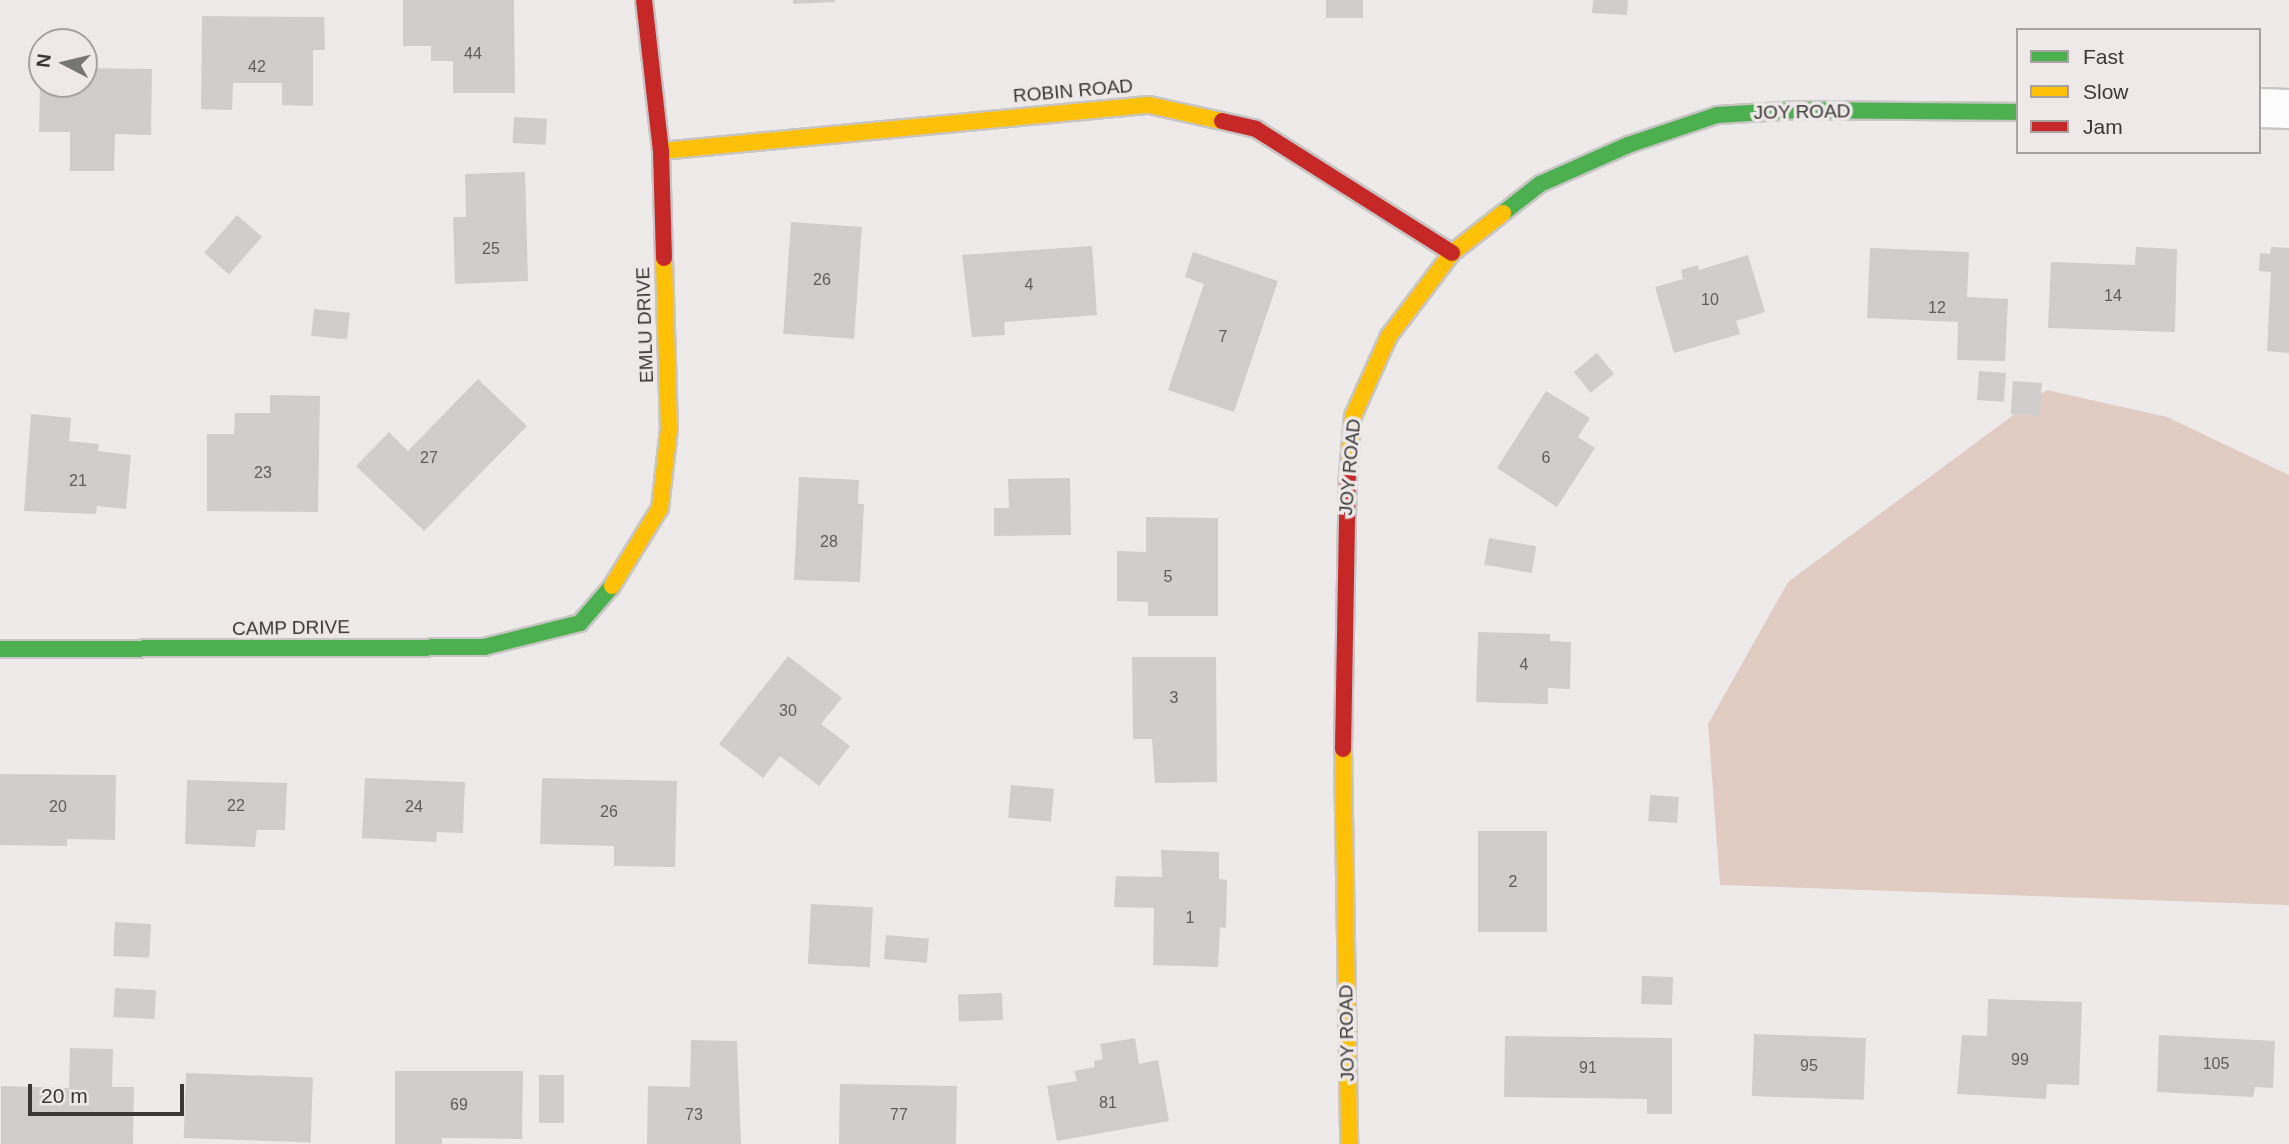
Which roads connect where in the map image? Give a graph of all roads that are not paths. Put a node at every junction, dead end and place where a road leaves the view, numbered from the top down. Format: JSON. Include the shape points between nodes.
{"nodes":[{"id":1,"x":644,"y":0,"type":"edge"},
{"id":2,"x":2261,"y":108,"type":"edge"},
{"id":3,"x":2289,"y":109,"type":"edge"},
{"id":4,"x":2016,"y":113,"type":"edge"},
{"id":5,"x":661,"y":151,"type":"junction"},
{"id":6,"x":1452,"y":253,"type":"junction"},
{"id":7,"x":580,"y":623,"type":"joint"},
{"id":8,"x":0,"y":649,"type":"edge"},
{"id":9,"x":1349,"y":1144,"type":"edge"}],
"edges":[{"from":1,"to":5,"type":"street","name":"EMLU DRIVE"},
{"from":2,"to":3,"type":"street"},
{"from":4,"to":6,"type":"street","name":"JOY ROAD","via":[[1799,110],[1717,115],[1628,145],[1540,184]]},
{"from":5,"to":6,"type":"street","name":"ROBIN ROAD","via":[[1149,105],[1256,129]]},
{"from":5,"to":7,"type":"street","name":"EMLU DRIVE","via":[[669,429],[660,508],[626,569]]},
{"from":6,"to":9,"type":"street","name":"JOY ROAD","via":[[1389,336],[1353,416],[1346,502],[1342,687]]},
{"from":7,"to":8,"type":"street","name":"CAMP DRIVE","via":[[484,648]]}]}
